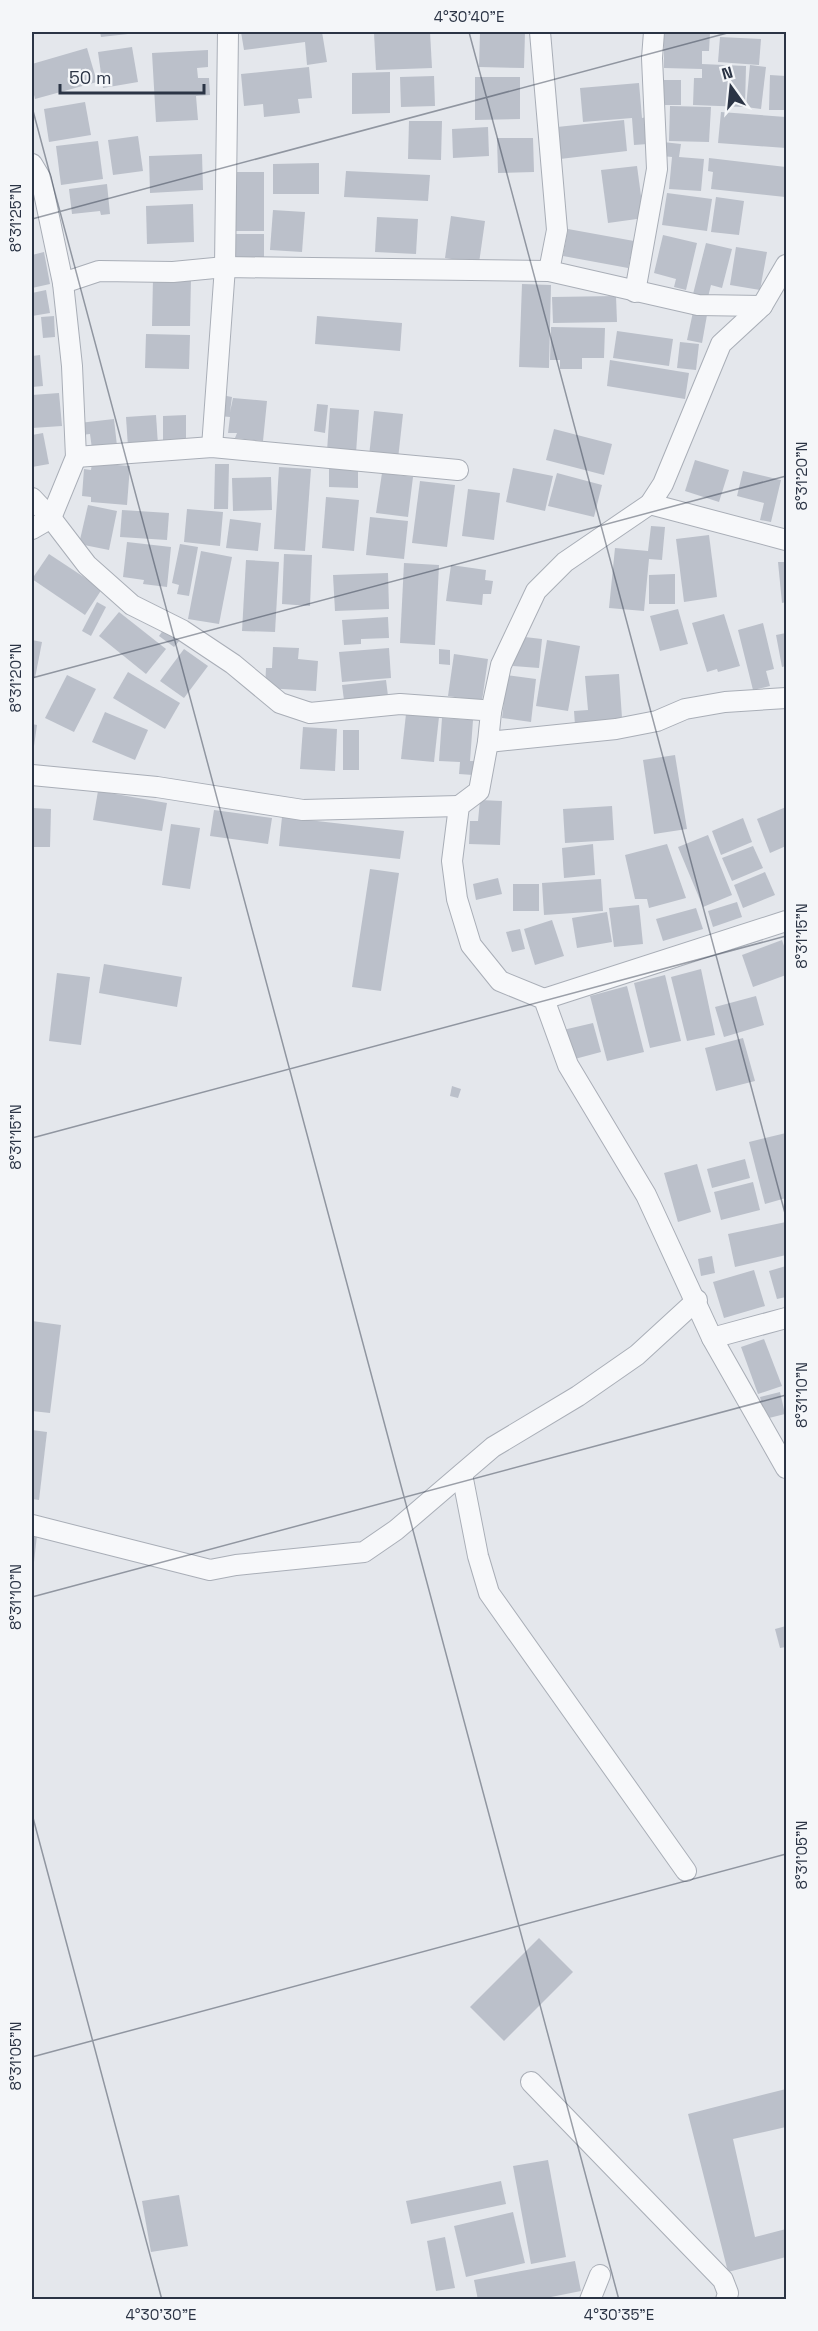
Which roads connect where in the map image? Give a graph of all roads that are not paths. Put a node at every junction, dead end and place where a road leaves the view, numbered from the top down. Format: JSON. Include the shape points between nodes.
{"nodes":[{"id":1,"x":228,"y":32,"type":"edge"},
{"id":2,"x":540,"y":32,"type":"edge"},
{"id":3,"x":654,"y":32,"type":"edge"},
{"id":4,"x":32,"y":164,"type":"edge"},
{"id":5,"x":786,"y":265,"type":"edge"},
{"id":6,"x":225,"y":267,"type":"junction"},
{"id":7,"x":549,"y":270,"type":"junction"},
{"id":8,"x":63,"y":283,"type":"junction"},
{"id":9,"x":634,"y":292,"type":"junction"},
{"id":10,"x":762,"y":306,"type":"junction"},
{"id":11,"x":212,"y":447,"type":"junction"},
{"id":12,"x":76,"y":456,"type":"junction"},
{"id":13,"x":458,"y":470,"type":"dead end"},
{"id":14,"x":32,"y":498,"type":"edge"},
{"id":15,"x":650,"y":504,"type":"junction"},
{"id":16,"x":51,"y":518,"type":"junction"},
{"id":17,"x":32,"y":529,"type":"edge"},
{"id":18,"x":786,"y":540,"type":"edge"},
{"id":19,"x":786,"y":698,"type":"edge"},
{"id":20,"x":491,"y":712,"type":"junction"},
{"id":21,"x":488,"y":742,"type":"junction"},
{"id":22,"x":32,"y":775,"type":"edge"},
{"id":23,"x":459,"y":806,"type":"junction"},
{"id":24,"x":786,"y":921,"type":"edge"},
{"id":25,"x":544,"y":999,"type":"junction"},
{"id":26,"x":697,"y":1300,"type":"junction"},
{"id":27,"x":786,"y":1318,"type":"edge"},
{"id":28,"x":712,"y":1338,"type":"junction"},
{"id":29,"x":786,"y":1468,"type":"edge"},
{"id":30,"x":462,"y":1474,"type":"junction"},
{"id":31,"x":32,"y":1525,"type":"edge"},
{"id":32,"x":686,"y":1871,"type":"dead end"},
{"id":33,"x":531,"y":2082,"type":"dead end"},
{"id":34,"x":600,"y":2275,"type":"dead end"},
{"id":35,"x":590,"y":2300,"type":"edge"},
{"id":36,"x":726,"y":2300,"type":"edge"}],
"edges":[{"from":1,"to":6,"type":"street"},
{"from":2,"to":7,"type":"street","via":[[557,230]]},
{"from":3,"to":9,"type":"street","via":[[657,169]]},
{"from":4,"to":8,"type":"street","via":[[41,179]]},
{"from":5,"to":10,"type":"street"},
{"from":6,"to":7,"type":"street"},
{"from":6,"to":8,"type":"street","via":[[173,272],[99,271]]},
{"from":6,"to":11,"type":"street"},
{"from":7,"to":9,"type":"street"},
{"from":8,"to":12,"type":"street"},
{"from":9,"to":10,"type":"street","via":[[698,305]]},
{"from":10,"to":15,"type":"street","via":[[722,344],[663,484]]},
{"from":11,"to":12,"type":"street"},
{"from":11,"to":13,"type":"street"},
{"from":12,"to":16,"type":"street"},
{"from":14,"to":16,"type":"street"},
{"from":15,"to":18,"type":"street"},
{"from":15,"to":20,"type":"street","via":[[565,562],[536,591],[501,665]]},
{"from":16,"to":17,"type":"street"},
{"from":16,"to":20,"type":"street","via":[[87,565],[132,605],[182,630],[233,664],[280,703],[310,712],[400,704]]},
{"from":19,"to":21,"type":"street","via":[[685,709],[657,721],[616,729]]},
{"from":20,"to":21,"type":"street"},
{"from":21,"to":23,"type":"street","via":[[478,791]]},
{"from":22,"to":23,"type":"street","via":[[157,787],[303,810]]},
{"from":23,"to":25,"type":"street","via":[[452,861],[457,899],[471,945],[500,981]]},
{"from":24,"to":25,"type":"street"},
{"from":25,"to":26,"type":"street","via":[[568,1065],[646,1195]]},
{"from":26,"to":28,"type":"street"},
{"from":26,"to":30,"type":"street","via":[[637,1355],[493,1447]]},
{"from":27,"to":28,"type":"street"},
{"from":28,"to":29,"type":"street"},
{"from":30,"to":31,"type":"street","via":[[364,1552],[210,1570]]},
{"from":30,"to":32,"type":"street","via":[[489,1593]]},
{"from":33,"to":36,"type":"street","via":[[723,2280],[728,2293]]},
{"from":34,"to":35,"type":"street"}]}
